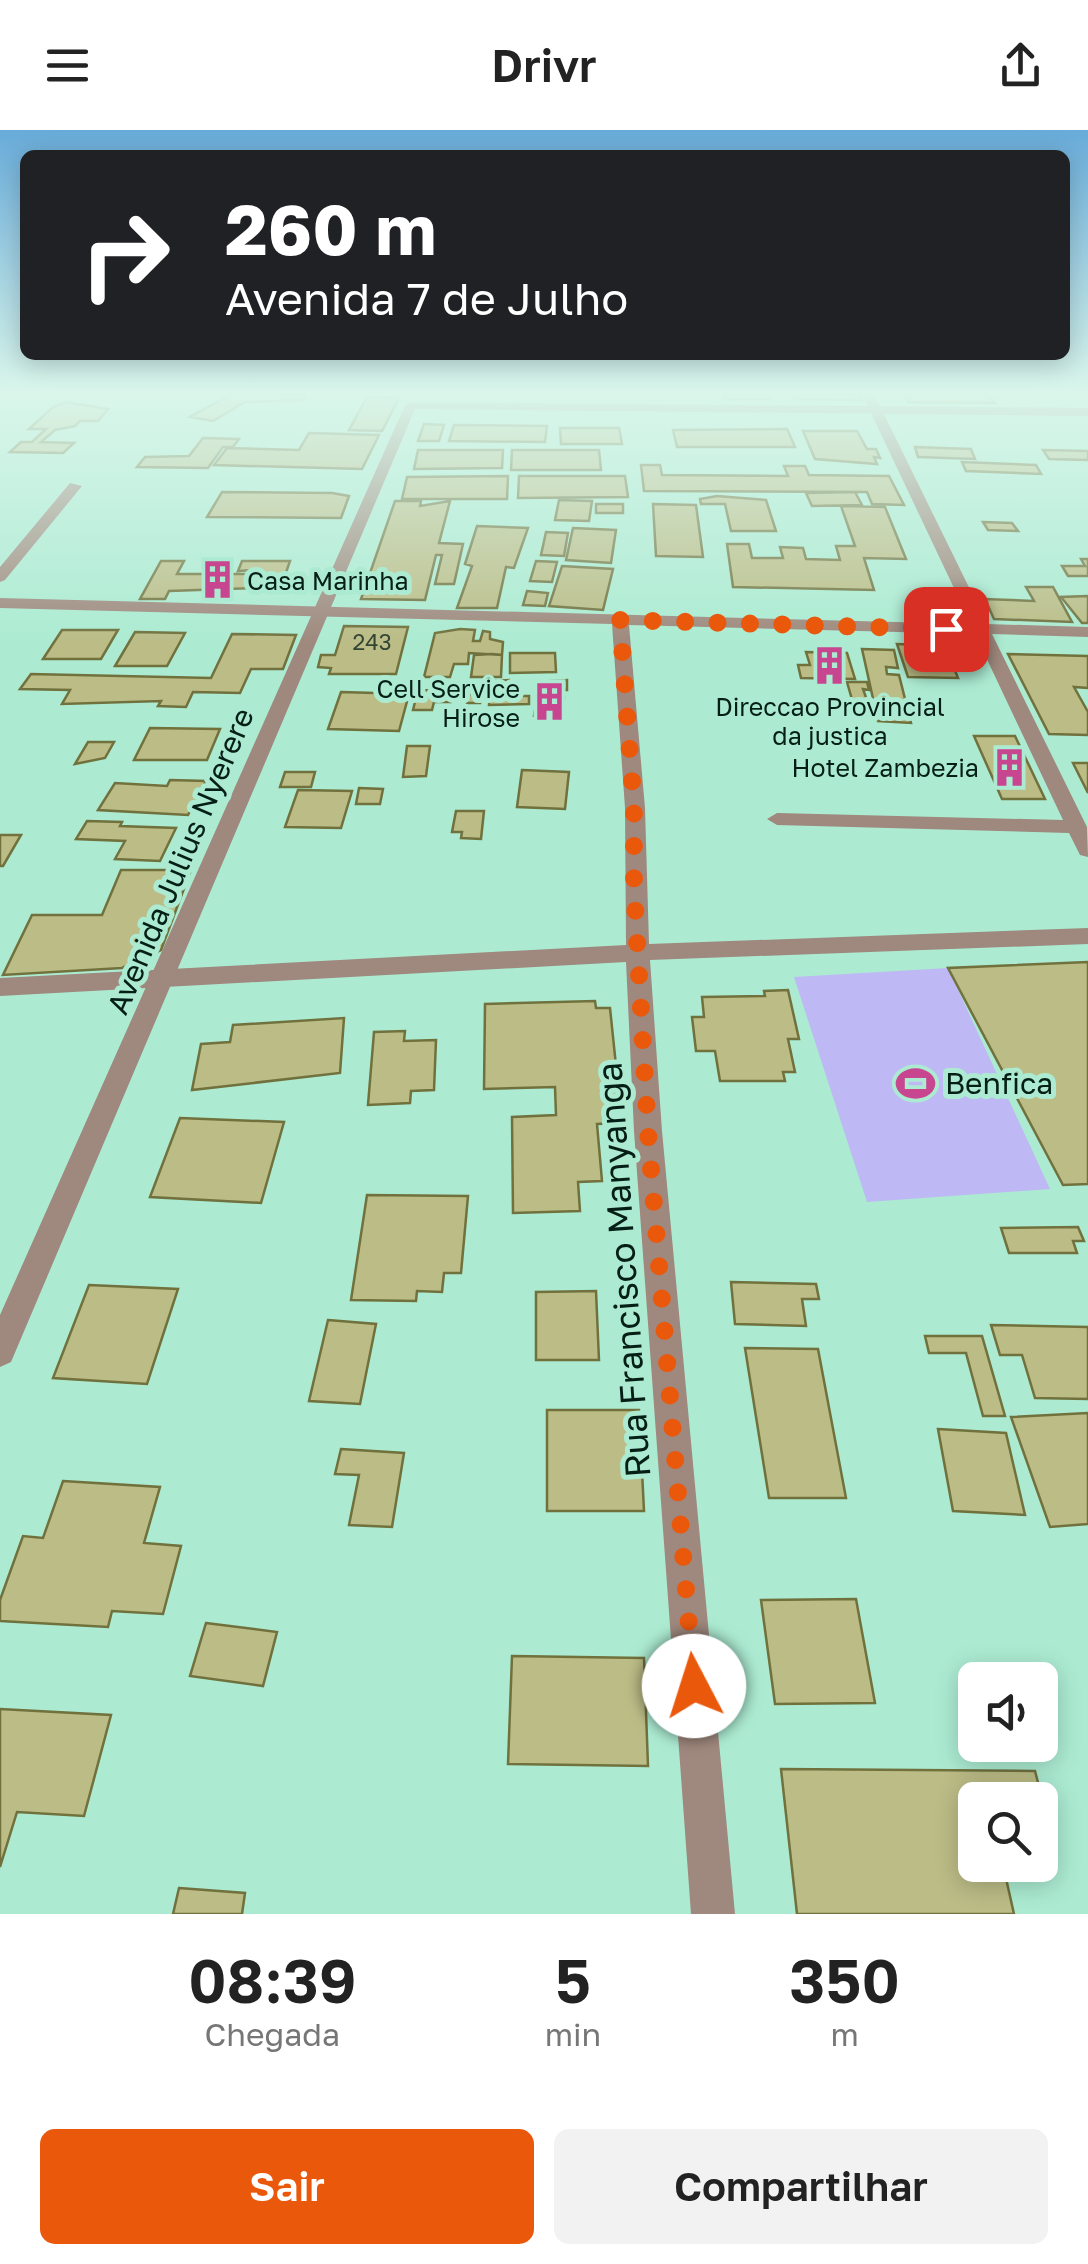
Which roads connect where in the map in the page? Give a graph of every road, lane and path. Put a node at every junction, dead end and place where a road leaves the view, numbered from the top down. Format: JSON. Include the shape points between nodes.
{"nodes":[{"id":1,"x":378,"y":477,"type":"edge"},
{"id":2,"x":909,"y":477,"type":"edge"},
{"id":3,"x":75,"y":486,"type":"dead end"},
{"id":4,"x":0,"y":577,"type":"edge"},
{"id":5,"x":0,"y":603,"type":"edge"},
{"id":6,"x":318,"y":610,"type":"junction"},
{"id":7,"x":620,"y":620,"type":"junction"},
{"id":8,"x":982,"y":630,"type":"junction"},
{"id":9,"x":1088,"y":632,"type":"edge"},
{"id":10,"x":776,"y":819,"type":"dead end"},
{"id":11,"x":1077,"y":827,"type":"junction"},
{"id":12,"x":1088,"y":850,"type":"edge"},
{"id":13,"x":1088,"y":936,"type":"edge"},
{"id":14,"x":639,"y":956,"type":"junction"},
{"id":15,"x":164,"y":981,"type":"junction"},
{"id":16,"x":0,"y":988,"type":"edge"},
{"id":17,"x":0,"y":1351,"type":"edge"},
{"id":18,"x":713,"y":1914,"type":"edge"}],
"edges":[{"from":1,"to":6,"type":"street","name":"Avenida Julius Nyerere"},
{"from":2,"to":8,"type":"street"},
{"from":3,"to":4,"type":"street"},
{"from":5,"to":6,"type":"street"},
{"from":6,"to":7,"type":"street"},
{"from":6,"to":15,"type":"street","name":"Avenida Julius Nyerere"},
{"from":7,"to":8,"type":"street"},
{"from":7,"to":14,"type":"street","name":"Rua Francisco Manyanga"},
{"from":8,"to":9,"type":"street"},
{"from":8,"to":11,"type":"street"},
{"from":10,"to":11,"type":"street"},
{"from":11,"to":12,"type":"street"},
{"from":13,"to":14,"type":"street","via":[[816,943]]},
{"from":14,"to":15,"type":"street"},
{"from":14,"to":18,"type":"street","name":"Rua Francisco Manyanga"},
{"from":15,"to":16,"type":"street"},
{"from":15,"to":17,"type":"street","name":"Avenida Julius Nyerere"}]}
